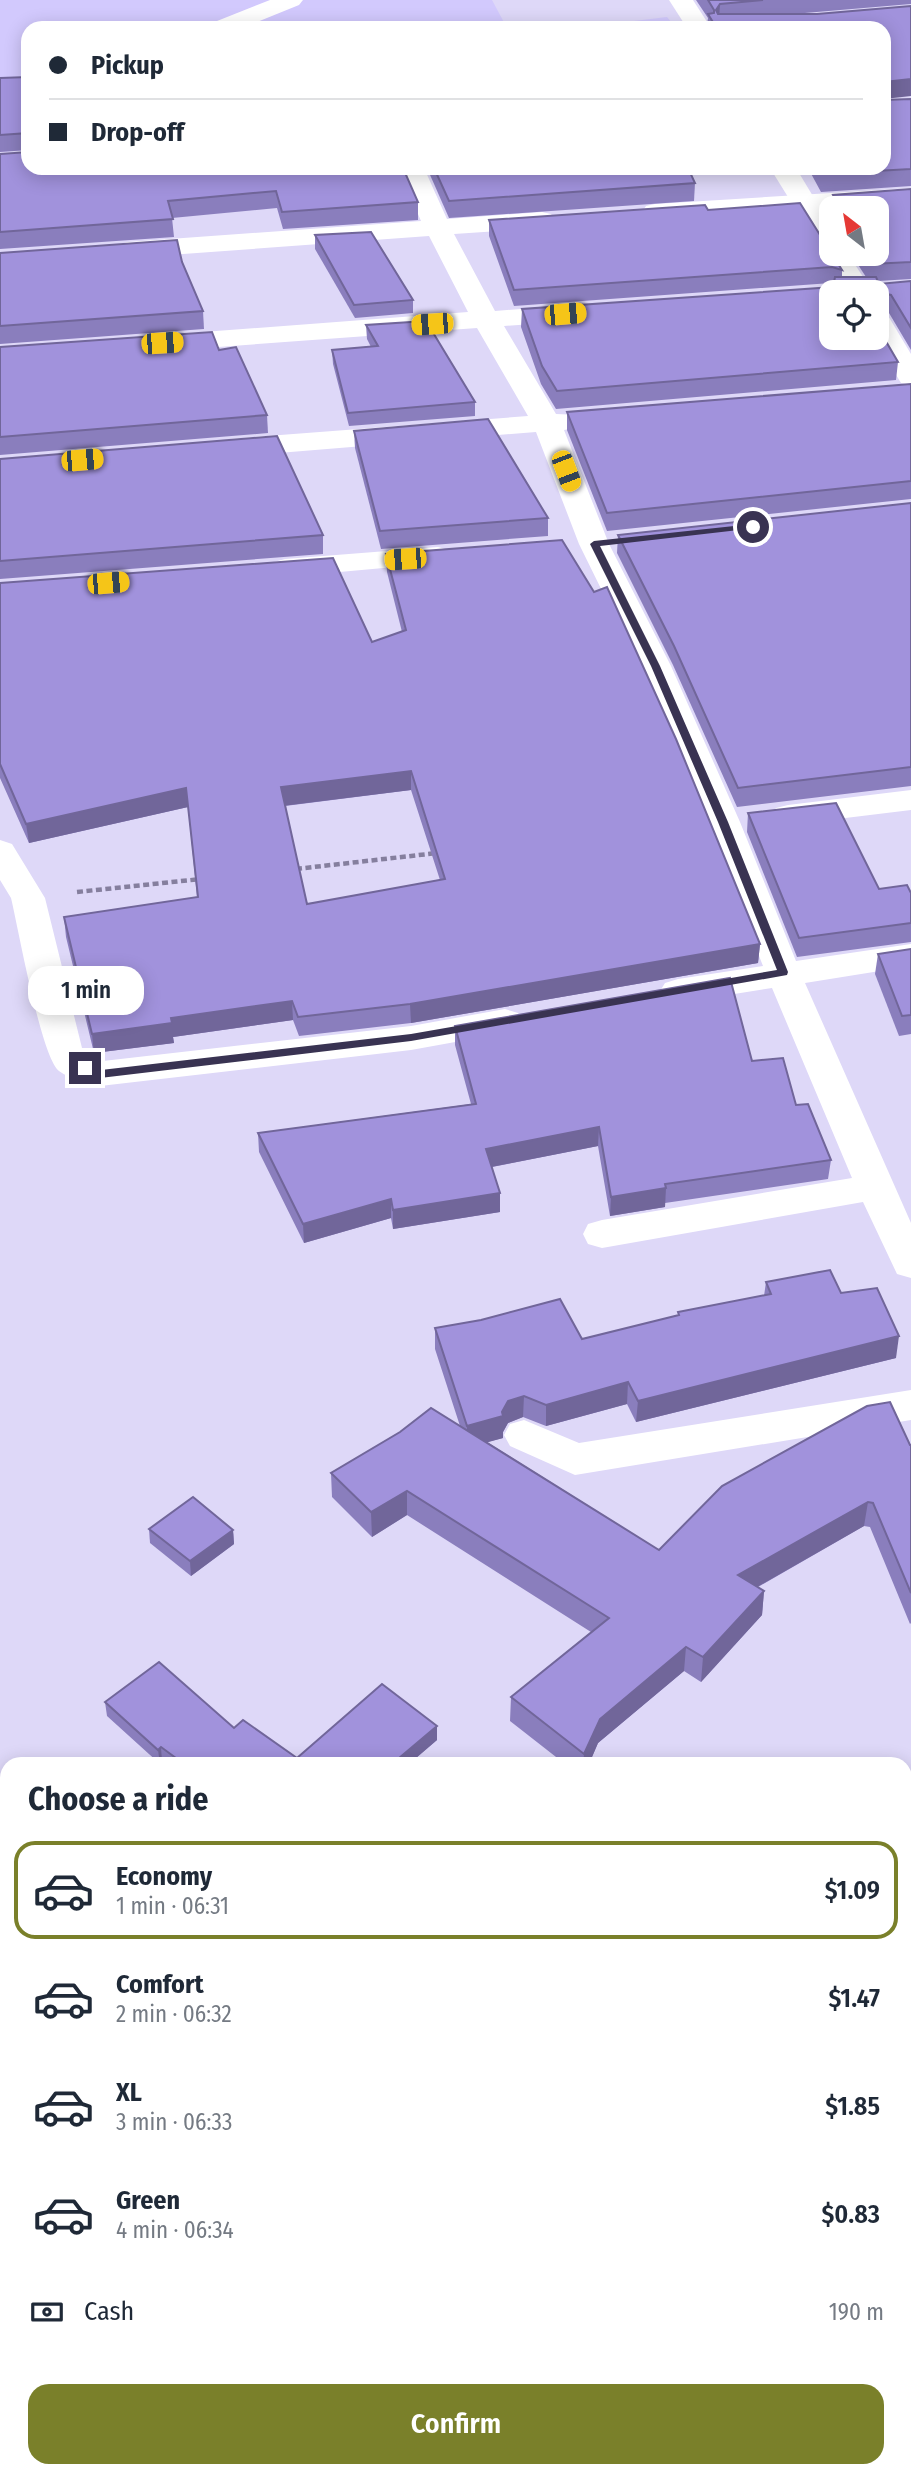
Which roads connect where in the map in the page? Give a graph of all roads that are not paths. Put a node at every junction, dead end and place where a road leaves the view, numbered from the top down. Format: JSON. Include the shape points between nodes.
{"nodes":[{"id":1,"x":291,"y":0,"type":"edge"},
{"id":2,"x":681,"y":0,"type":"edge"},
{"id":3,"x":238,"y":21,"type":"edge"},
{"id":4,"x":694,"y":21,"type":"edge"},
{"id":5,"x":414,"y":175,"type":"edge"},
{"id":6,"x":787,"y":175,"type":"edge"},
{"id":7,"x":911,"y":196,"type":"edge"},
{"id":8,"x":801,"y":202,"type":"junction"},
{"id":9,"x":626,"y":214,"type":"edge"},
{"id":10,"x":572,"y":218,"type":"edge"},
{"id":11,"x":437,"y":227,"type":"junction"},
{"id":12,"x":819,"y":230,"type":"edge"},
{"id":13,"x":109,"y":252,"type":"edge"},
{"id":14,"x":846,"y":266,"type":"edge"},
{"id":15,"x":858,"y":280,"type":"edge"},
{"id":16,"x":596,"y":312,"type":"edge"},
{"id":17,"x":486,"y":320,"type":"junction"},
{"id":18,"x":889,"y":340,"type":"edge"},
{"id":19,"x":139,"y":345,"type":"edge"},
{"id":20,"x":911,"y":377,"type":"edge"},
{"id":21,"x":601,"y":418,"type":"edge"},
{"id":22,"x":547,"y":423,"type":"junction"},
{"id":23,"x":205,"y":450,"type":"edge"},
{"id":24,"x":470,"y":554,"type":"edge"},
{"id":25,"x":263,"y":570,"type":"edge"},
{"id":26,"x":911,"y":800,"type":"edge"},
{"id":27,"x":746,"y":820,"type":"junction"},
{"id":28,"x":0,"y":851,"type":"edge"},
{"id":29,"x":911,"y":955,"type":"edge"},
{"id":30,"x":783,"y":972,"type":"junction"},
{"id":31,"x":645,"y":997,"type":"edge"},
{"id":32,"x":535,"y":1016,"type":"edge"},
{"id":33,"x":875,"y":1187,"type":"junction"},
{"id":34,"x":602,"y":1234,"type":"dead end"},
{"id":35,"x":911,"y":1265,"type":"edge"},
{"id":36,"x":911,"y":1405,"type":"edge"},
{"id":37,"x":524,"y":1435,"type":"dead end"}],
"edges":[{"from":1,"to":3,"type":"street"},
{"from":2,"to":4,"type":"street"},
{"from":5,"to":11,"type":"street"},
{"from":6,"to":8,"type":"street"},
{"from":7,"to":8,"type":"street"},
{"from":8,"to":9,"type":"street"},
{"from":8,"to":12,"type":"street"},
{"from":10,"to":11,"type":"street"},
{"from":11,"to":13,"type":"street"},
{"from":11,"to":17,"type":"street"},
{"from":14,"to":15,"type":"street"},
{"from":16,"to":17,"type":"street"},
{"from":17,"to":19,"type":"street"},
{"from":17,"to":22,"type":"street"},
{"from":18,"to":20,"type":"street"},
{"from":21,"to":22,"type":"street"},
{"from":22,"to":23,"type":"street"},
{"from":22,"to":27,"type":"street","via":[[594,543],[655,666]]},
{"from":24,"to":25,"type":"street"},
{"from":26,"to":27,"type":"street"},
{"from":27,"to":30,"type":"street"},
{"from":28,"to":32,"type":"street","via":[[28,898],[64,1048],[71,1062],[100,1074],[411,1038]]},
{"from":29,"to":30,"type":"street"},
{"from":30,"to":31,"type":"street"},
{"from":30,"to":33,"type":"street"},
{"from":33,"to":34,"type":"street"},
{"from":33,"to":35,"type":"street"},
{"from":36,"to":37,"type":"street","via":[[575,1459]]}]}
